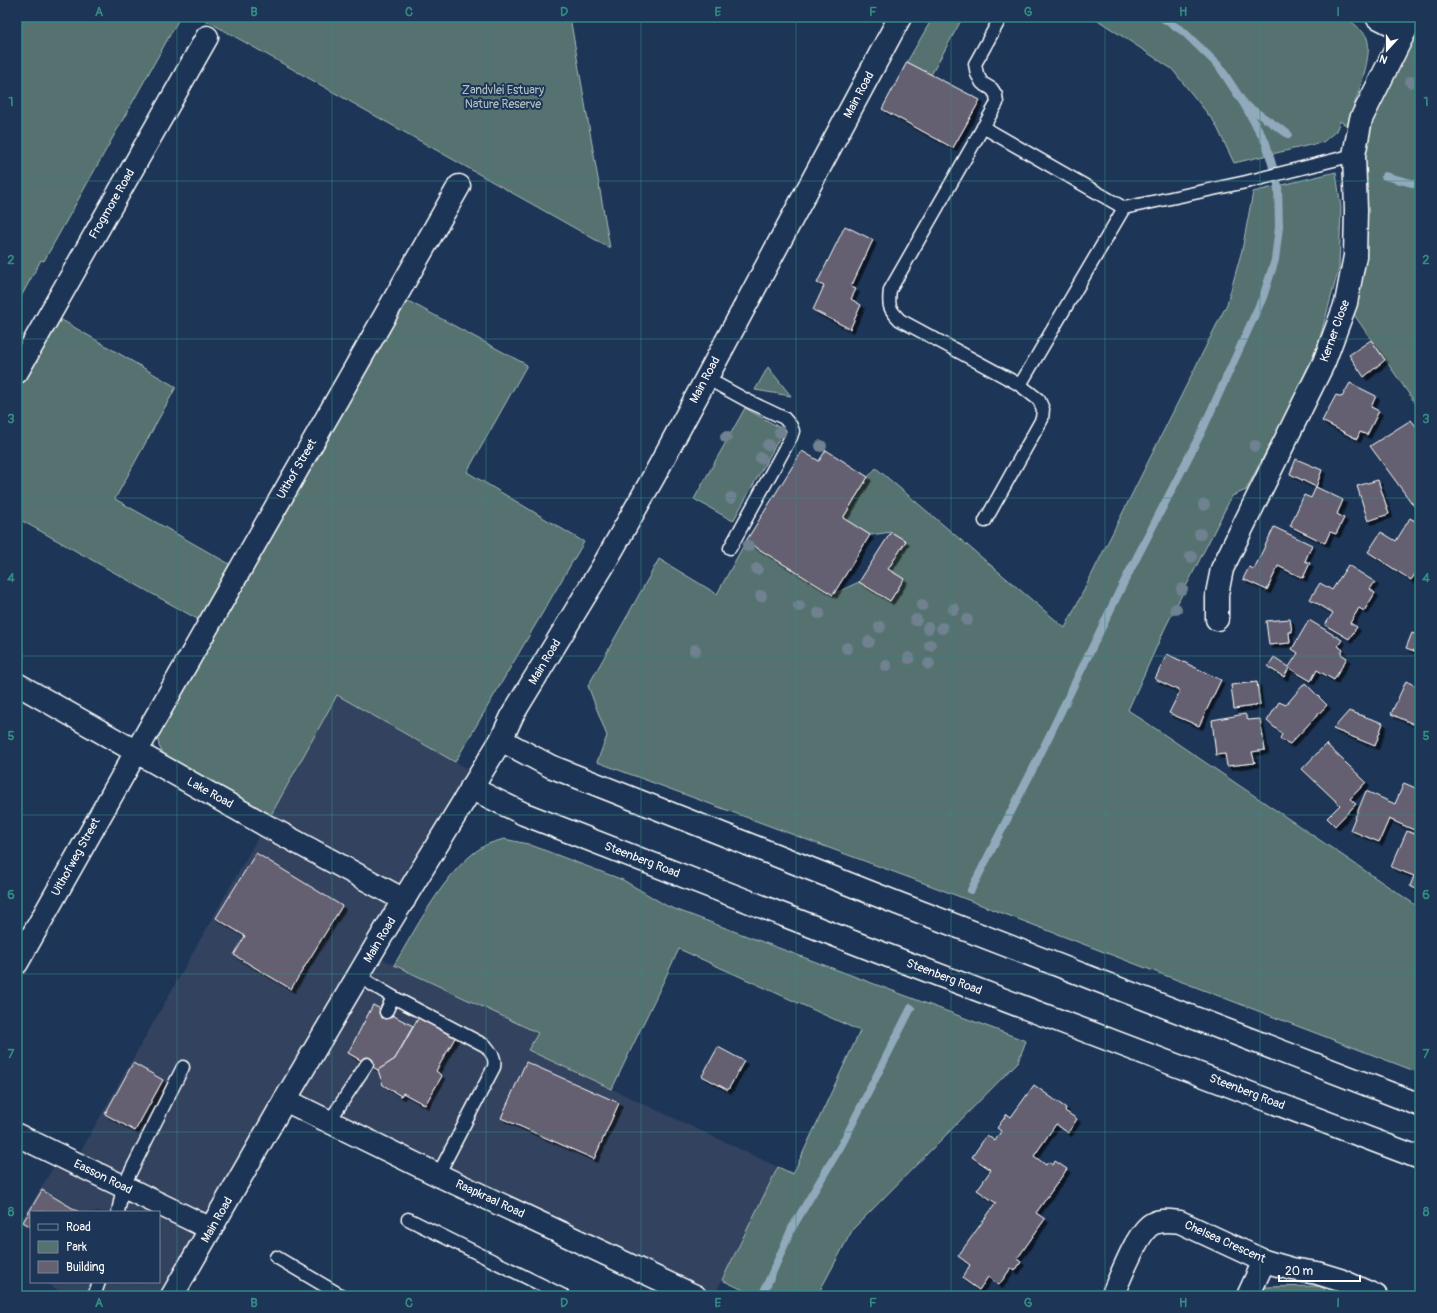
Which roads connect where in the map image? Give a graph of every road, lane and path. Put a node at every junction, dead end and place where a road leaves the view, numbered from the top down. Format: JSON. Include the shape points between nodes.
{"nodes":[{"id":1,"x":900,"y":17,"type":"edge"},
{"id":2,"x":1001,"y":17,"type":"edge"},
{"id":3,"x":1377,"y":17,"type":"edge"},
{"id":4,"x":1409,"y":24,"type":"edge"},
{"id":5,"x":207,"y":37,"type":"dead end"},
{"id":6,"x":983,"y":127,"type":"junction"},
{"id":7,"x":1354,"y":155,"type":"junction"},
{"id":8,"x":459,"y":186,"type":"dead end"},
{"id":9,"x":1124,"y":208,"type":"junction"},
{"id":10,"x":17,"y":372,"type":"edge"},
{"id":11,"x":706,"y":378,"type":"junction"},
{"id":12,"x":1020,"y":385,"type":"junction"},
{"id":13,"x":985,"y":521,"type":"dead end"},
{"id":14,"x":730,"y":548,"type":"dead end"},
{"id":15,"x":1217,"y":619,"type":"dead end"},
{"id":16,"x":17,"y":684,"type":"edge"},
{"id":17,"x":501,"y":740,"type":"junction"},
{"id":18,"x":136,"y":752,"type":"junction"},
{"id":19,"x":471,"y":788,"type":"junction"},
{"id":20,"x":404,"y":900,"type":"junction"},
{"id":21,"x":17,"y":963,"type":"edge"},
{"id":22,"x":358,"y":976,"type":"junction"},
{"id":23,"x":393,"y":997,"type":"junction"},
{"id":24,"x":386,"y":1012,"type":"dead end"},
{"id":25,"x":368,"y":1064,"type":"dead end"},
{"id":26,"x":183,"y":1067,"type":"dead end"},
{"id":27,"x":285,"y":1100,"type":"junction"},
{"id":28,"x":1420,"y":1105,"type":"edge"},
{"id":29,"x":329,"y":1122,"type":"junction"},
{"id":30,"x":17,"y":1135,"type":"edge"},
{"id":31,"x":1420,"y":1158,"type":"edge"},
{"id":32,"x":438,"y":1175,"type":"junction"},
{"id":33,"x":123,"y":1187,"type":"junction"},
{"id":34,"x":118,"y":1211,"type":"edge"},
{"id":35,"x":408,"y":1219,"type":"dead end"},
{"id":36,"x":211,"y":1229,"type":"junction"},
{"id":37,"x":276,"y":1258,"type":"dead end"},
{"id":38,"x":1264,"y":1261,"type":"junction"},
{"id":39,"x":99,"y":1283,"type":"edge"},
{"id":40,"x":94,"y":1296,"type":"edge"},
{"id":41,"x":172,"y":1296,"type":"edge"},
{"id":42,"x":342,"y":1296,"type":"edge"},
{"id":43,"x":564,"y":1296,"type":"edge"},
{"id":44,"x":695,"y":1296,"type":"edge"},
{"id":45,"x":1112,"y":1296,"type":"edge"},
{"id":46,"x":1248,"y":1296,"type":"edge"},
{"id":47,"x":1376,"y":1296,"type":"edge"}],
"edges":[{"from":1,"to":11,"type":"main road","name":"Main Road"},
{"from":2,"to":6,"type":"lane","via":[[975,64],[982,83],[996,95],[997,103]]},
{"from":3,"to":4,"type":"main road"},
{"from":4,"to":7,"type":"main road","name":"Kerner Close","via":[[1362,119]]},
{"from":5,"to":10,"type":"main road","name":"Frogmore Road"},
{"from":6,"to":9,"type":"lane"},
{"from":6,"to":12,"type":"lane","via":[[890,290],[889,304],[891,311],[900,320]]},
{"from":7,"to":9,"type":"lane","via":[[1246,182]]},
{"from":7,"to":15,"type":"main road","name":"Kerner Close","via":[[1355,256],[1346,303],[1324,362],[1222,569],[1217,594]]},
{"from":8,"to":18,"type":"main road","name":"Uithof Street"},
{"from":9,"to":12,"type":"lane"},
{"from":11,"to":14,"type":"lane","via":[[748,402],[784,418],[793,432]]},
{"from":11,"to":17,"type":"main road","name":"Main Road","via":[[603,566],[513,714]]},
{"from":12,"to":13,"type":"lane","via":[[1039,400],[1043,409],[1042,419]]},
{"from":16,"to":18,"type":"main road","name":"Lake Road"},
{"from":17,"to":19,"type":"main road","name":"Main Road"},
{"from":17,"to":28,"type":"main road","via":[[550,766],[996,942]]},
{"from":18,"to":20,"type":"main road","name":"Lake Road"},
{"from":18,"to":21,"type":"main road","name":"Uithofweg Street"},
{"from":19,"to":20,"type":"main road","name":"Main Road"},
{"from":19,"to":31,"type":"main road","name":"Steenberg Road","via":[[524,814]]},
{"from":20,"to":22,"type":"main road","name":"Main Road"},
{"from":22,"to":23,"type":"lane"},
{"from":22,"to":27,"type":"main road","name":"Main Road"},
{"from":23,"to":24,"type":"lane"},
{"from":23,"to":32,"type":"lane","via":[[486,1046],[495,1061]]},
{"from":25,"to":29,"type":"lane"},
{"from":26,"to":33,"type":"lane"},
{"from":27,"to":29,"type":"main road","name":"Raapkraal Road"},
{"from":27,"to":36,"type":"main road","name":"Main Road"},
{"from":29,"to":32,"type":"main road","name":"Raapkraal Road"},
{"from":30,"to":33,"type":"main road","name":"Easson Road"},
{"from":32,"to":44,"type":"main road","name":"Raapkraal Road"},
{"from":33,"to":34,"type":"lane"},
{"from":33,"to":36,"type":"main road","name":"Easson Road"},
{"from":35,"to":43,"type":"lane"},
{"from":36,"to":41,"type":"main road","name":"Main Road"},
{"from":37,"to":42,"type":"lane"},
{"from":38,"to":45,"type":"main road","name":"Chelsea Crescent","via":[[1180,1222],[1166,1220],[1154,1223],[1139,1238]]},
{"from":38,"to":46,"type":"main road"},
{"from":38,"to":47,"type":"main road","name":"Chelsea Crescent","via":[[1325,1275]]},
{"from":39,"to":40,"type":"lane"}]}
